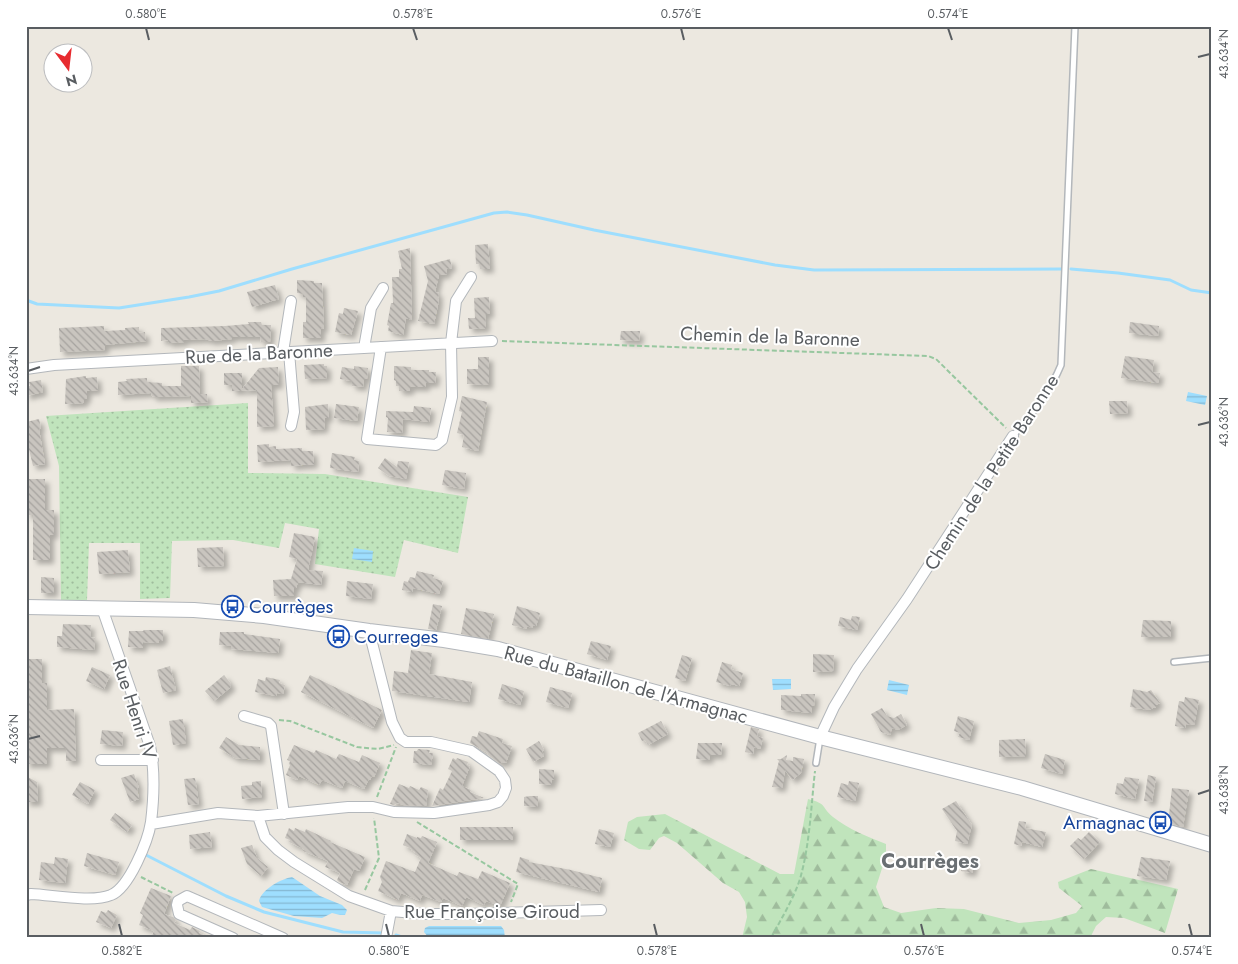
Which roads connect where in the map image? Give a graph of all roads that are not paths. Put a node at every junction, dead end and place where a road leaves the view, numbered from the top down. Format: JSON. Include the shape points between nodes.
{"nodes":[{"id":1,"x":1075,"y":26,"type":"edge"},
{"id":2,"x":471,"y":277,"type":"dead end"},
{"id":3,"x":383,"y":288,"type":"dead end"},
{"id":4,"x":291,"y":301,"type":"dead end"},
{"id":5,"x":492,"y":341,"type":"road end"},
{"id":6,"x":451,"y":343,"type":"junction"},
{"id":7,"x":380,"y":347,"type":"junction"},
{"id":8,"x":364,"y":348,"type":"junction"},
{"id":9,"x":286,"y":352,"type":"junction"},
{"id":10,"x":26,"y":369,"type":"edge"},
{"id":11,"x":291,"y":426,"type":"dead end"},
{"id":12,"x":1014,"y":436,"type":"joint"},
{"id":13,"x":26,"y":607,"type":"edge"},
{"id":14,"x":102,"y":608,"type":"junction"},
{"id":15,"x":369,"y":631,"type":"junction"},
{"id":16,"x":1212,"y":658,"type":"edge"},
{"id":17,"x":1174,"y":662,"type":"dead end"},
{"id":18,"x":244,"y":716,"type":"dead end"},
{"id":19,"x":820,"y":737,"type":"junction"},
{"id":20,"x":101,"y":760,"type":"dead end"},
{"id":21,"x":153,"y":760,"type":"junction"},
{"id":22,"x":816,"y":762,"type":"road end"},
{"id":23,"x":284,"y":814,"type":"junction"},
{"id":24,"x":258,"y":816,"type":"junction"},
{"id":25,"x":151,"y":824,"type":"junction"},
{"id":26,"x":1212,"y":846,"type":"edge"},
{"id":27,"x":26,"y":895,"type":"edge"},
{"id":28,"x":601,"y":910,"type":"dead end"},
{"id":29,"x":391,"y":911,"type":"junction"},
{"id":30,"x":233,"y":938,"type":"edge"},
{"id":31,"x":283,"y":938,"type":"edge"},
{"id":32,"x":386,"y":938,"type":"edge"}],
"edges":[{"from":1,"to":12,"type":"lane","name":"Chemin de la Petite Baronne","via":[[1061,365],[1046,394]]},
{"from":2,"to":6,"type":"street","via":[[456,301]]},
{"from":3,"to":8,"type":"street","via":[[371,308]]},
{"from":4,"to":9,"type":"street"},
{"from":5,"to":6,"type":"street","name":"Rue de la Baronne"},
{"from":6,"to":7,"type":"street","name":"Rue de la Baronne"},
{"from":6,"to":7,"type":"street","via":[[452,397],[442,440],[436,446],[367,439]]},
{"from":7,"to":8,"type":"street","name":"Rue de la Baronne"},
{"from":8,"to":9,"type":"street","name":"Rue de la Baronne"},
{"from":9,"to":10,"type":"street","name":"Rue de la Baronne"},
{"from":9,"to":11,"type":"street","via":[[294,412]]},
{"from":12,"to":19,"type":"street","name":"Chemin de la Petite Baronne","via":[[907,600],[857,670]]},
{"from":13,"to":14,"type":"street","name":"Rue du Bataillon de l'Armagnac"},
{"from":14,"to":15,"type":"street","name":"Rue du Bataillon de l'Armagnac","via":[[256,615]]},
{"from":14,"to":21,"type":"street","name":"Rue Henri IV"},
{"from":15,"to":19,"type":"street","name":"Rue du Bataillon de l'Armagnac","via":[[498,650]]},
{"from":15,"to":23,"type":"street","via":[[392,722],[400,738],[406,742],[430,742],[471,751],[499,771],[505,780],[503,796],[489,805],[434,813],[348,807]]},
{"from":16,"to":17,"type":"lane"},
{"from":18,"to":23,"type":"street","via":[[271,726]]},
{"from":19,"to":22,"type":"lane"},
{"from":19,"to":26,"type":"street","name":"Rue du Bataillon de l'Armagnac","via":[[1022,788]]},
{"from":20,"to":21,"type":"street"},
{"from":21,"to":25,"type":"street","name":"Rue Henri IV"},
{"from":23,"to":24,"type":"street"},
{"from":24,"to":25,"type":"street","via":[[218,813]]},
{"from":24,"to":29,"type":"street","name":"Rue Françoise Giroud","via":[[265,838],[278,850],[349,896]]},
{"from":25,"to":27,"type":"street","name":"Rue Henri IV","via":[[132,873],[113,894],[98,899]]},
{"from":28,"to":29,"type":"street","name":"Rue Françoise Giroud","via":[[426,914]]},
{"from":29,"to":32,"type":"street"},
{"from":30,"to":31,"type":"street","via":[[179,914],[178,901],[187,896]]}]}
